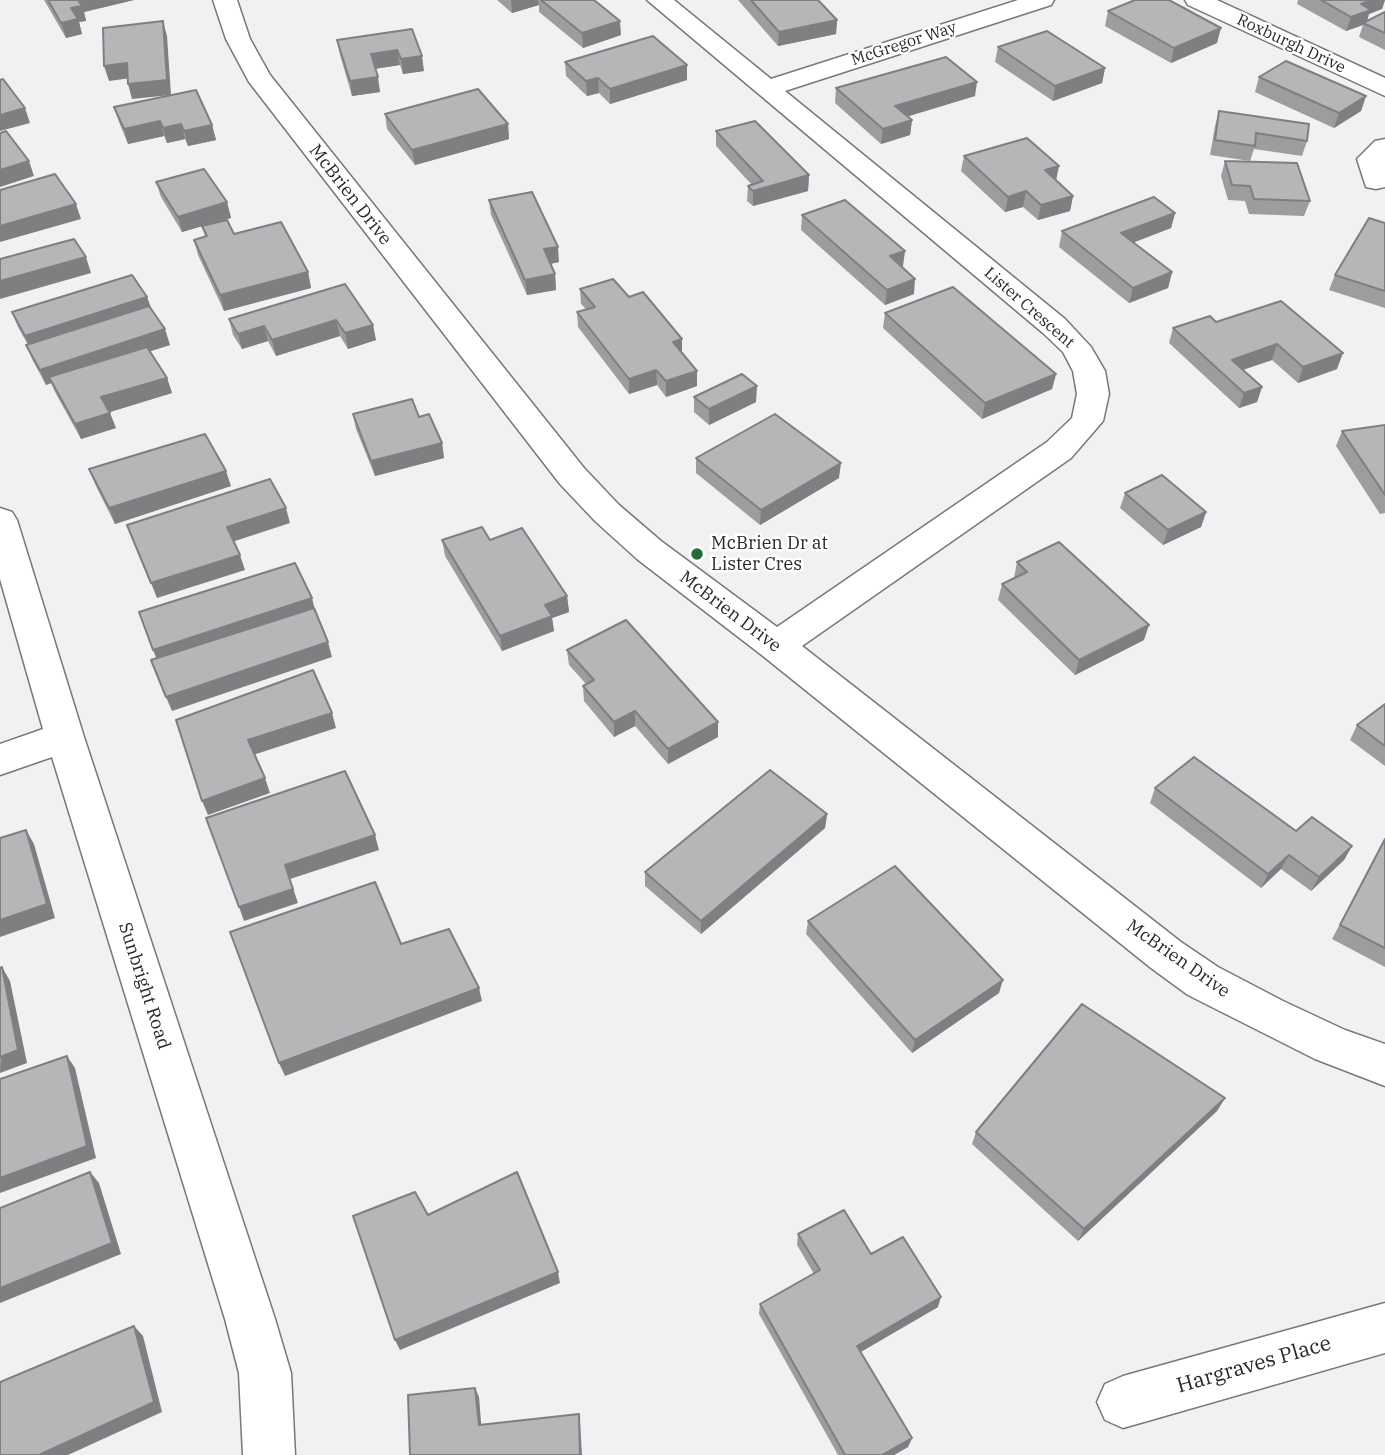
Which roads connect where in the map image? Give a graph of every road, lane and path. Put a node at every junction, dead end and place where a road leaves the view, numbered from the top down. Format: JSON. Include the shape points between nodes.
{"nodes":[{"id":1,"x":225,"y":0,"type":"edge"},
{"id":2,"x":659,"y":0,"type":"edge"},
{"id":3,"x":1042,"y":0,"type":"edge"},
{"id":4,"x":1197,"y":0,"type":"edge"},
{"id":5,"x":1385,"y":88,"type":"edge"},
{"id":6,"x":766,"y":89,"type":"junction"},
{"id":7,"x":1385,"y":147,"type":"edge"},
{"id":8,"x":1376,"y":181,"type":"dead end"},
{"id":9,"x":0,"y":520,"type":"edge"},
{"id":10,"x":776,"y":646,"type":"junction"},
{"id":11,"x":65,"y":737,"type":"junction"},
{"id":12,"x":0,"y":760,"type":"edge"},
{"id":13,"x":1385,"y":1065,"type":"edge"},
{"id":14,"x":1385,"y":1328,"type":"edge"},
{"id":15,"x":1122,"y":1402,"type":"dead end"},
{"id":16,"x":268,"y":1455,"type":"edge"}],
"edges":[{"from":1,"to":10,"type":"street","name":"McBrien Drive","via":[[258,77],[572,476],[649,550]]},
{"from":2,"to":6,"type":"street","name":"Lister Crescent"},
{"from":3,"to":6,"type":"street","name":"McGregor Way"},
{"from":4,"to":5,"type":"street","name":"Roxburgh Drive"},
{"from":6,"to":10,"type":"street","name":"Lister Crescent","via":[[1054,326],[1076,347],[1089,371],[1093,394],[1087,421],[1059,450]]},
{"from":7,"to":8,"type":"street","via":[[1371,159]]},
{"from":9,"to":11,"type":"street","name":"Sunbright Road"},
{"from":10,"to":13,"type":"street","name":"McBrien Drive","via":[[1184,968],[1267,1016]]},
{"from":11,"to":12,"type":"street"},
{"from":11,"to":16,"type":"street","name":"Sunbright Road","via":[[256,1341],[265,1373]]},
{"from":14,"to":15,"type":"street","name":"Hargraves Place"}]}
